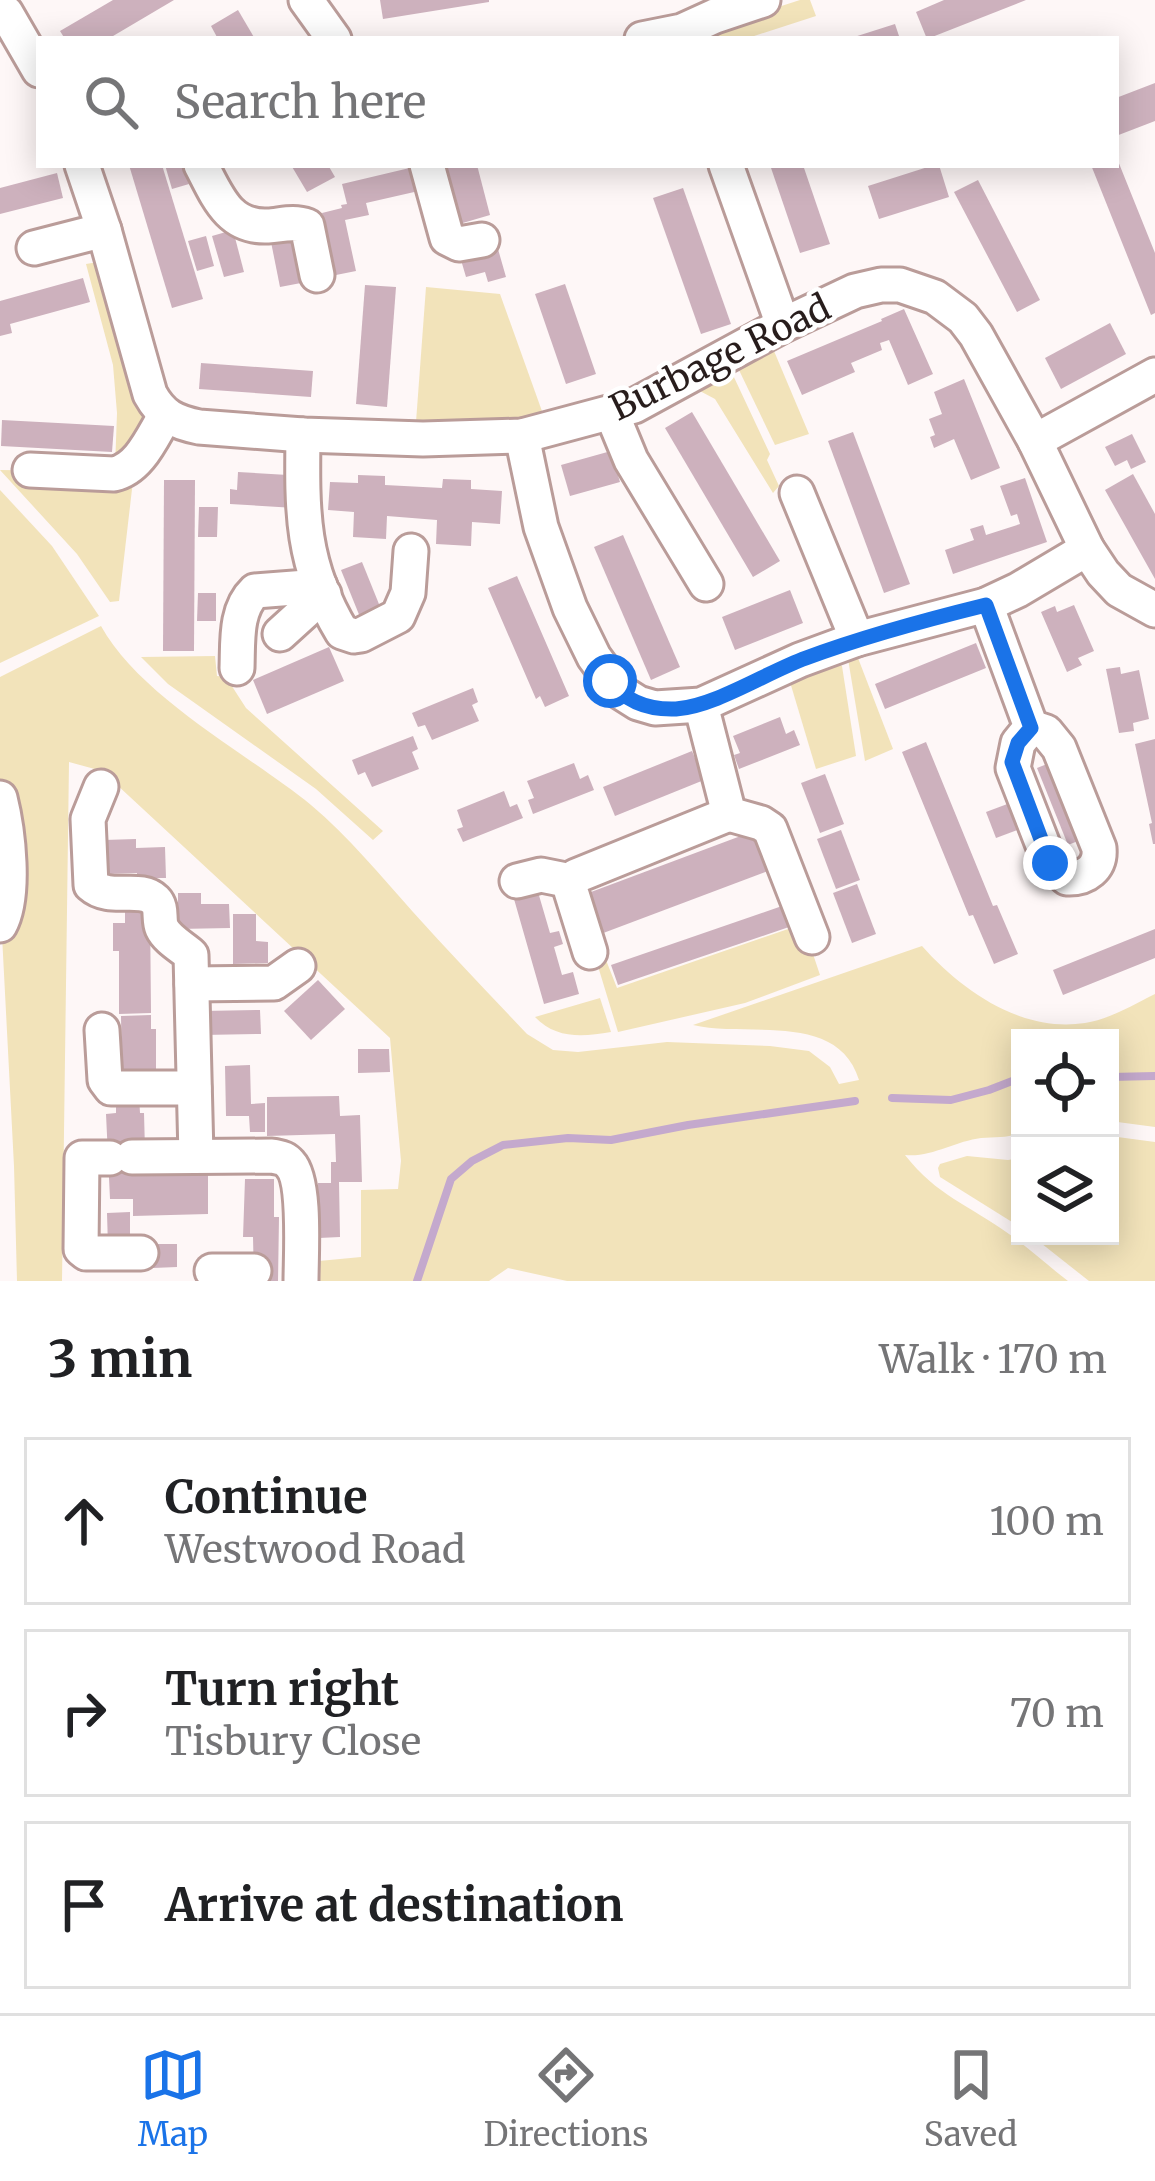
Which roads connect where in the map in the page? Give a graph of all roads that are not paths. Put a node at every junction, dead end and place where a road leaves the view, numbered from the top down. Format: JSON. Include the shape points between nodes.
{"nodes":[{"id":1,"x":306,"y":0,"type":"edge"},
{"id":2,"x":763,"y":0,"type":"edge"},
{"id":3,"x":9,"y":10,"type":"edge"},
{"id":4,"x":683,"y":35,"type":"edge"},
{"id":5,"x":332,"y":36,"type":"edge"},
{"id":6,"x":36,"y":64,"type":"edge"},
{"id":7,"x":83,"y":168,"type":"edge"},
{"id":8,"x":203,"y":168,"type":"edge"},
{"id":9,"x":428,"y":168,"type":"edge"},
{"id":10,"x":727,"y":168,"type":"edge"},
{"id":11,"x":104,"y":230,"type":"junction"},
{"id":12,"x":482,"y":240,"type":"dead end"},
{"id":13,"x":34,"y":248,"type":"dead end"},
{"id":14,"x":317,"y":275,"type":"dead end"},
{"id":15,"x":783,"y":325,"type":"junction"},
{"id":16,"x":1155,"y":375,"type":"edge"},
{"id":17,"x":612,"y":414,"type":"junction"},
{"id":18,"x":165,"y":416,"type":"junction"},
{"id":19,"x":303,"y":435,"type":"junction"},
{"id":20,"x":522,"y":436,"type":"junction"},
{"id":21,"x":1035,"y":440,"type":"junction"},
{"id":22,"x":30,"y":470,"type":"dead end"},
{"id":23,"x":797,"y":493,"type":"dead end"},
{"id":24,"x":1087,"y":549,"type":"junction"},
{"id":25,"x":411,"y":551,"type":"dead end"},
{"id":26,"x":706,"y":584,"type":"dead end"},
{"id":27,"x":322,"y":590,"type":"junction"},
{"id":28,"x":986,"y":605,"type":"junction"},
{"id":29,"x":1155,"y":610,"type":"edge"},
{"id":30,"x":280,"y":634,"type":"dead end"},
{"id":31,"x":857,"y":639,"type":"junction"},
{"id":32,"x":237,"y":668,"type":"dead end"},
{"id":33,"x":700,"y":705,"type":"junction"},
{"id":34,"x":1031,"y":728,"type":"dead end"},
{"id":35,"x":101,"y":787,"type":"dead end"},
{"id":36,"x":0,"y":798,"type":"edge"},
{"id":37,"x":729,"y":814,"type":"junction"},
{"id":38,"x":571,"y":880,"type":"junction"},
{"id":39,"x":517,"y":881,"type":"dead end"},
{"id":40,"x":0,"y":925,"type":"edge"},
{"id":41,"x":812,"y":937,"type":"dead end"},
{"id":42,"x":590,"y":952,"type":"dead end"},
{"id":43,"x":298,"y":966,"type":"dead end"},
{"id":44,"x":191,"y":969,"type":"junction"},
{"id":45,"x":102,"y":1030,"type":"dead end"},
{"id":46,"x":194,"y":1088,"type":"junction"},
{"id":47,"x":185,"y":1156,"type":"junction"},
{"id":48,"x":128,"y":1262,"type":"edge"},
{"id":49,"x":212,"y":1266,"type":"edge"},
{"id":50,"x":284,"y":1273,"type":"edge"}],
"edges":[{"from":1,"to":5,"type":"street"},
{"from":2,"to":4,"type":"street"},
{"from":3,"to":6,"type":"street"},
{"from":7,"to":11,"type":"street"},
{"from":8,"to":14,"type":"street","via":[[235,219],[307,226]]},
{"from":9,"to":12,"type":"street","via":[[447,238]]},
{"from":10,"to":15,"type":"street"},
{"from":11,"to":13,"type":"street"},
{"from":11,"to":18,"type":"street","via":[[141,368]]},
{"from":15,"to":17,"type":"street","name":"Burbage Road"},
{"from":15,"to":21,"type":"street","name":"Burbage Road","via":[[881,285],[935,297],[976,334]]},
{"from":16,"to":21,"type":"street"},
{"from":17,"to":20,"type":"street","name":"Burbage Road"},
{"from":17,"to":26,"type":"street"},
{"from":18,"to":19,"type":"street","name":"Burbage Road","via":[[199,427]]},
{"from":18,"to":22,"type":"street","via":[[124,472]]},
{"from":19,"to":20,"type":"street","name":"Burbage Road"},
{"from":19,"to":27,"type":"street","via":[[305,536]]},
{"from":20,"to":33,"type":"street","via":[[556,576],[594,657],[626,698],[655,708]]},
{"from":21,"to":24,"type":"street","name":"Burbage Road"},
{"from":23,"to":31,"type":"street"},
{"from":24,"to":28,"type":"street"},
{"from":24,"to":29,"type":"street","name":"Burbage Road","via":[[1119,590]]},
{"from":25,"to":27,"type":"street","via":[[407,601],[393,621],[348,635]]},
{"from":27,"to":30,"type":"street"},
{"from":27,"to":32,"type":"street","via":[[255,591],[242,608]]},
{"from":28,"to":31,"type":"street"},
{"from":28,"to":34,"type":"street"},
{"from":31,"to":33,"type":"street"},
{"from":33,"to":37,"type":"street"},
{"from":35,"to":44,"type":"street","via":[[88,819],[91,884],[154,900],[163,930]]},
{"from":36,"to":40,"type":"street","via":[[8,887]]},
{"from":37,"to":38,"type":"street"},
{"from":37,"to":41,"type":"street","via":[[770,829]]},
{"from":38,"to":39,"type":"street"},
{"from":38,"to":42,"type":"street"},
{"from":43,"to":44,"type":"street","via":[[274,983],[247,984]]},
{"from":44,"to":46,"type":"street"},
{"from":45,"to":46,"type":"street","via":[[111,1088]]},
{"from":46,"to":47,"type":"street"},
{"from":47,"to":48,"type":"street","via":[[82,1158],[82,1250]]},
{"from":47,"to":50,"type":"street","via":[[272,1156],[292,1166],[299,1190]]},
{"from":49,"to":50,"type":"street"}]}
